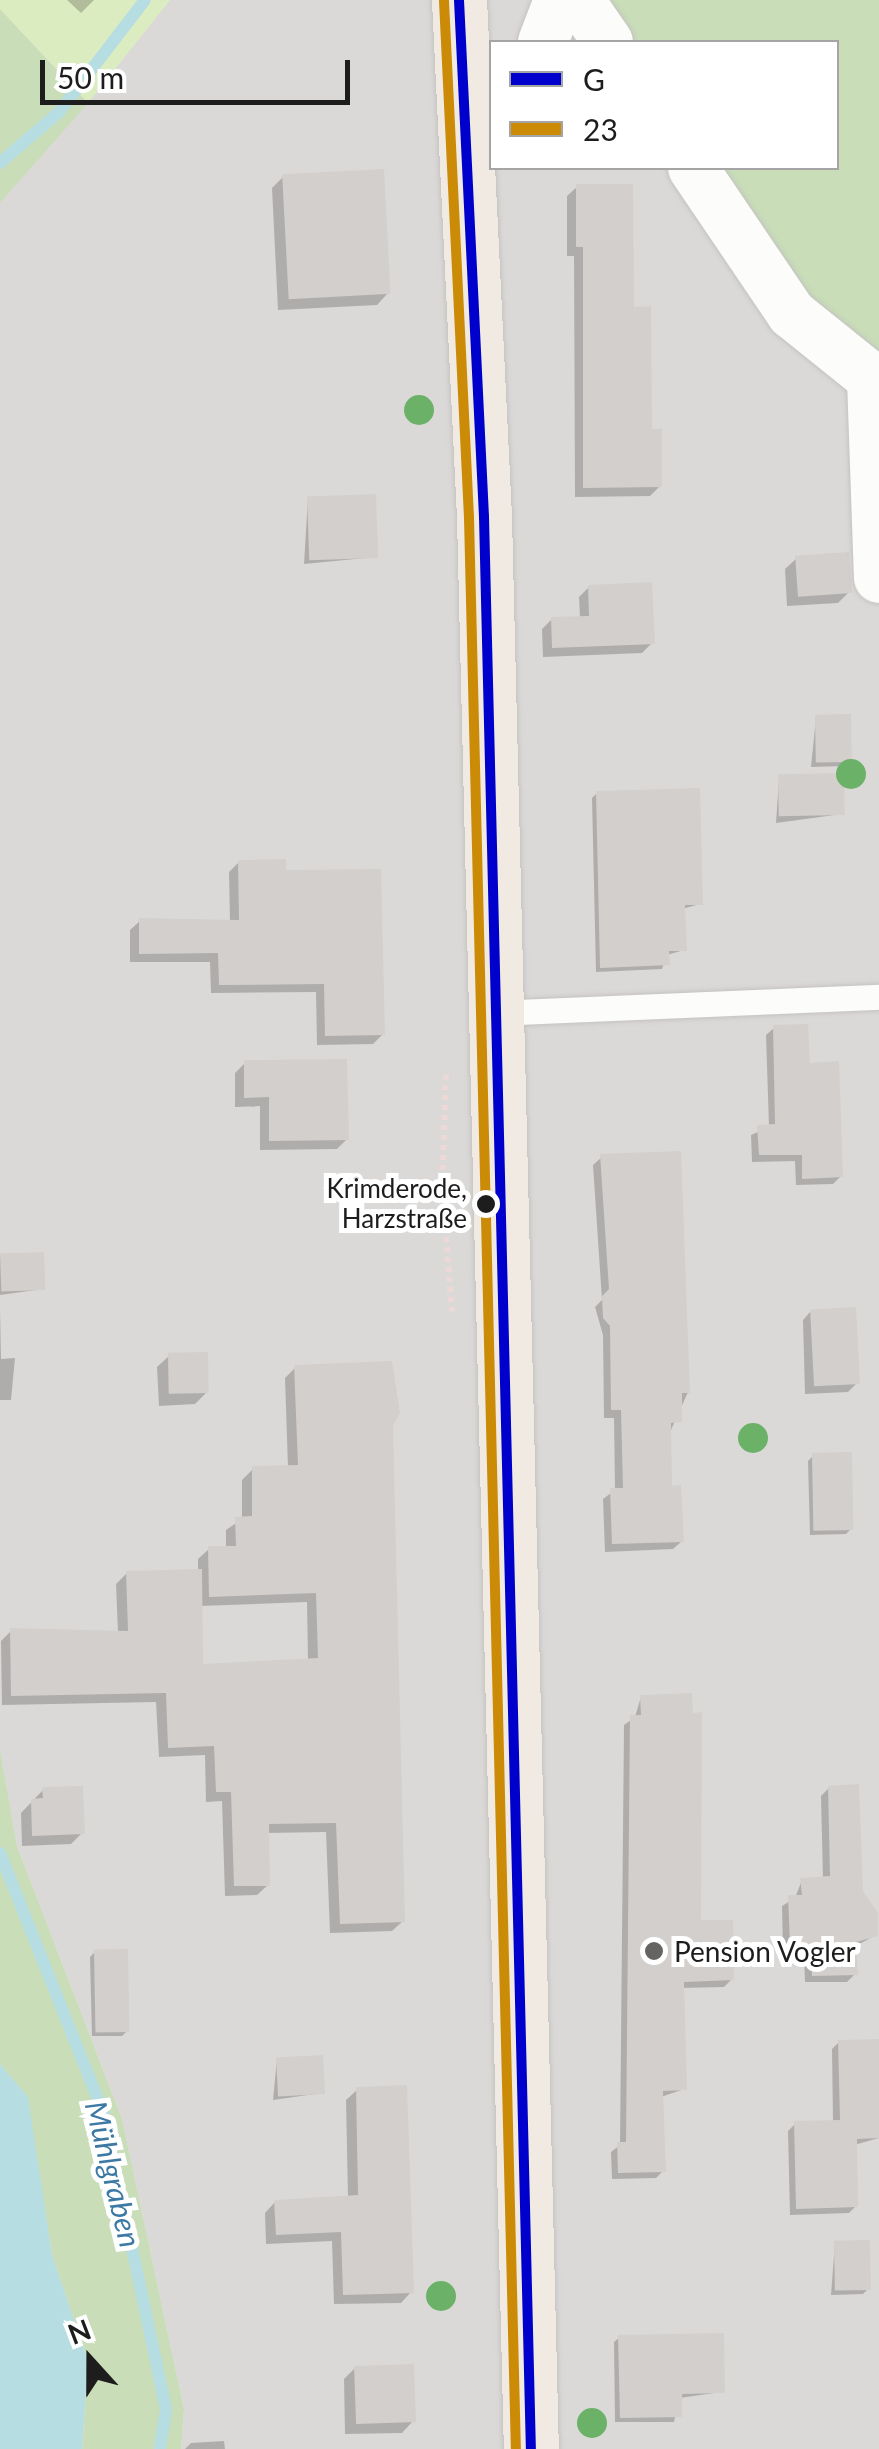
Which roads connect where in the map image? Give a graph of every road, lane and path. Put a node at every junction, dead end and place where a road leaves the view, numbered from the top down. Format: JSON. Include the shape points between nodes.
{"nodes":[{"id":1,"x":458,"y":0,"type":"edge"},
{"id":2,"x":560,"y":0,"type":"edge"},
{"id":3,"x":580,"y":0,"type":"edge"},
{"id":4,"x":545,"y":40,"type":"edge"},
{"id":5,"x":607,"y":40,"type":"edge"},
{"id":6,"x":480,"y":128,"type":"edge"},
{"id":7,"x":694,"y":170,"type":"edge"},
{"id":8,"x":875,"y":382,"type":"edge"},
{"id":9,"x":879,"y":578,"type":"edge"},
{"id":10,"x":879,"y":998,"type":"edge"},
{"id":11,"x":494,"y":1013,"type":"junction"},
{"id":12,"x":531,"y":2449,"type":"edge"}],
"edges":[{"from":1,"to":6,"type":"main road"},
{"from":2,"to":4,"type":"street"},
{"from":3,"to":5,"type":"street"},
{"from":6,"to":11,"type":"main road"},
{"from":7,"to":8,"type":"street","via":[[792,314]]},
{"from":8,"to":9,"type":"street"},
{"from":10,"to":11,"type":"lane"},
{"from":11,"to":12,"type":"main road"}]}
